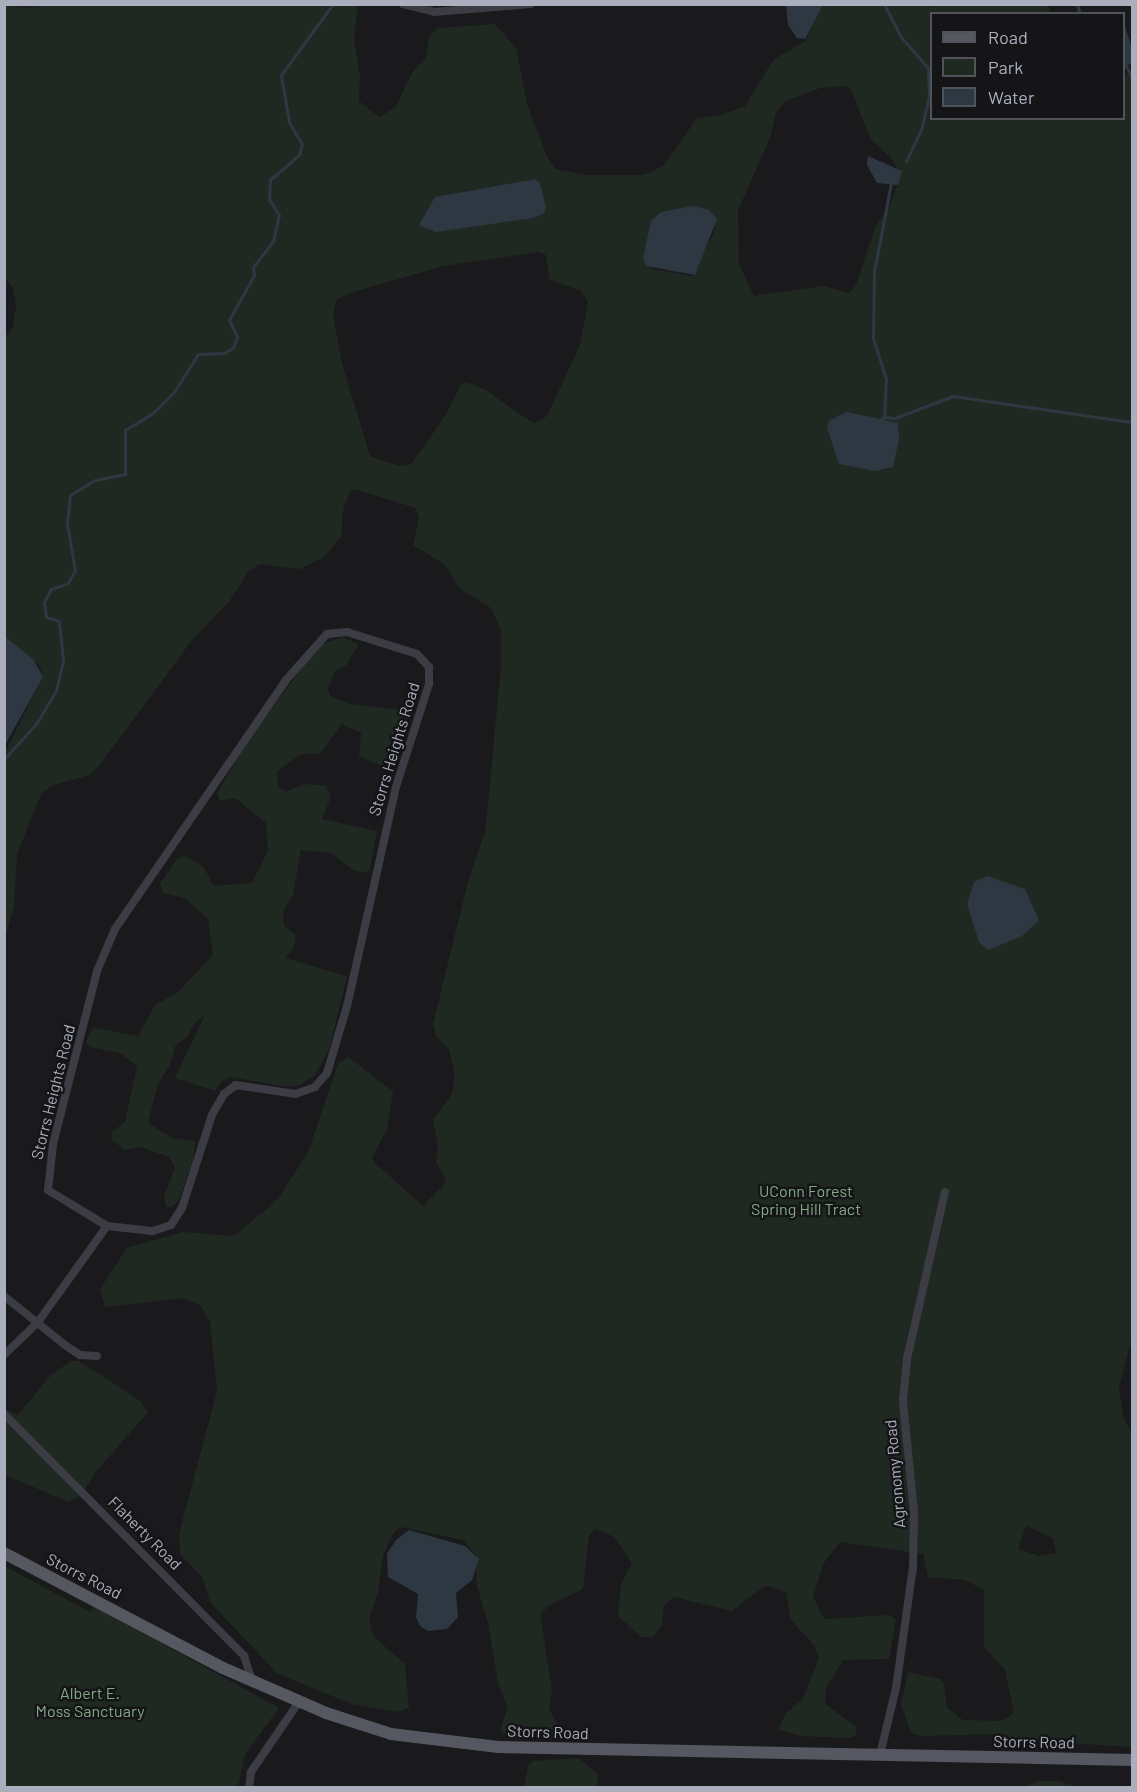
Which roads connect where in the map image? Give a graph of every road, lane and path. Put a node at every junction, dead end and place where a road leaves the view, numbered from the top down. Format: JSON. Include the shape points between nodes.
{"nodes":[{"id":1,"x":403,"y":4,"type":"edge"},
{"id":2,"x":531,"y":4,"type":"edge"},
{"id":3,"x":945,"y":1192,"type":"dead end"},
{"id":4,"x":107,"y":1226,"type":"junction"},
{"id":5,"x":4,"y":1296,"type":"edge"},
{"id":6,"x":38,"y":1322,"type":"junction"},
{"id":7,"x":4,"y":1355,"type":"edge"},
{"id":8,"x":97,"y":1356,"type":"dead end"},
{"id":9,"x":4,"y":1414,"type":"edge"},
{"id":10,"x":4,"y":1553,"type":"edge"},
{"id":11,"x":252,"y":1681,"type":"junction"},
{"id":12,"x":298,"y":1703,"type":"junction"},
{"id":13,"x":880,"y":1755,"type":"junction"},
{"id":14,"x":1132,"y":1760,"type":"edge"},
{"id":15,"x":249,"y":1788,"type":"edge"}],
"edges":[{"from":1,"to":2,"type":"street","via":[[434,12]]},
{"from":3,"to":13,"type":"street","name":"Agronomy Road","via":[[907,1359],[903,1401],[914,1512],[913,1567],[896,1688]]},
{"from":4,"to":4,"type":"street","name":"Storrs Heights Road","via":[[48,1190],[47,1172],[97,971],[115,929],[279,690],[327,634],[347,632],[417,654],[429,667],[429,684],[390,809],[347,1005],[327,1073],[315,1087],[297,1094],[236,1085],[224,1094],[212,1115],[182,1208],[171,1225],[152,1231]]},
{"from":4,"to":6,"type":"street"},
{"from":5,"to":6,"type":"street"},
{"from":6,"to":7,"type":"street"},
{"from":6,"to":8,"type":"street","via":[[80,1355]]},
{"from":9,"to":11,"type":"street","name":"Flaherty Road","via":[[244,1656]]},
{"from":10,"to":11,"type":"main road","name":"Storrs Road"},
{"from":11,"to":12,"type":"main road","name":"Storrs Road"},
{"from":12,"to":13,"type":"main road","name":"Storrs Road","via":[[391,1734],[488,1746]]},
{"from":12,"to":15,"type":"street","via":[[251,1773]]},
{"from":13,"to":14,"type":"main road","name":"Storrs Road"}]}
